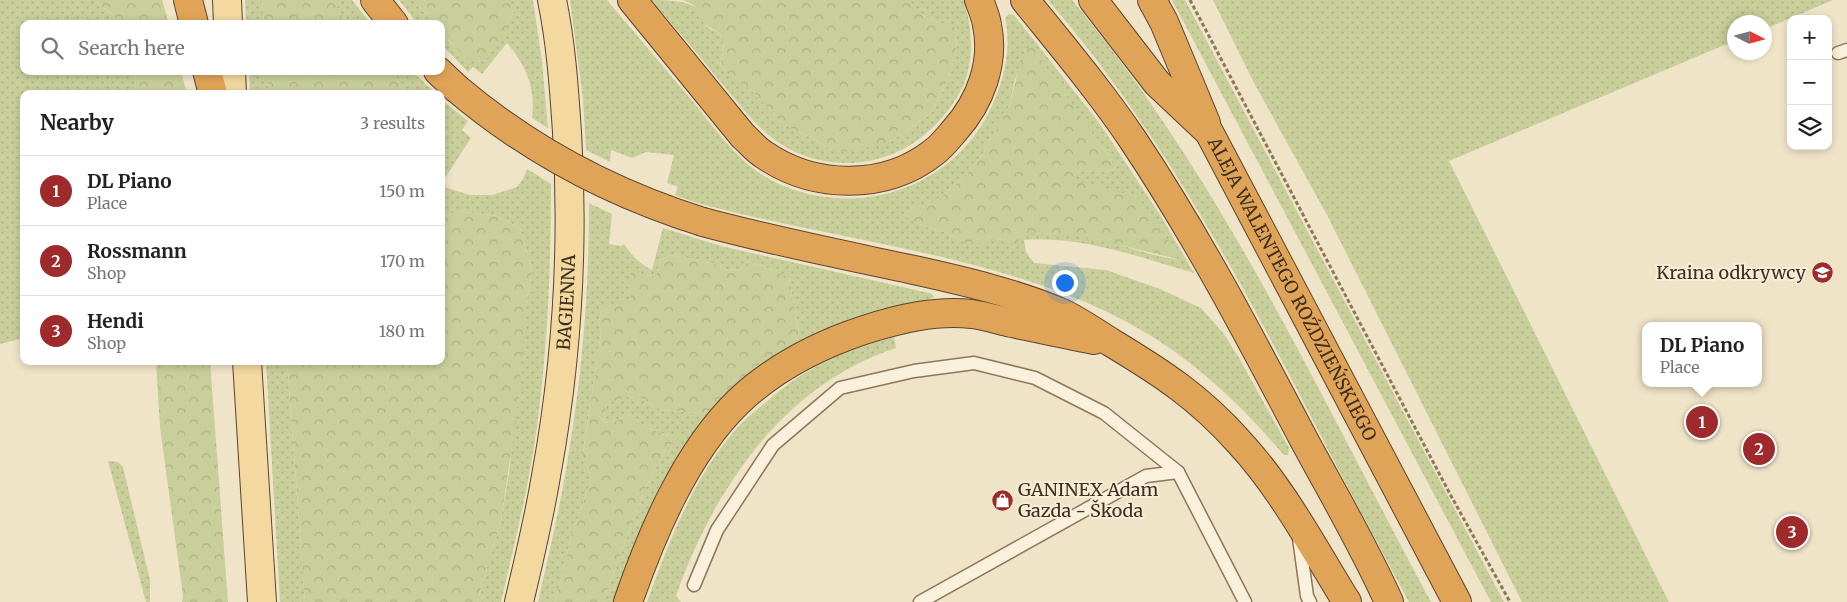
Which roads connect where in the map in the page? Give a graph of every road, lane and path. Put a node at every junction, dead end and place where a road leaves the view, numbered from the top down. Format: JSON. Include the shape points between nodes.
{"nodes":[{"id":1,"x":188,"y":0,"type":"edge"},
{"id":2,"x":227,"y":0,"type":"edge"},
{"id":3,"x":374,"y":0,"type":"edge"},
{"id":4,"x":552,"y":0,"type":"edge"},
{"id":5,"x":632,"y":0,"type":"edge"},
{"id":6,"x":979,"y":0,"type":"edge"},
{"id":7,"x":1025,"y":0,"type":"edge"},
{"id":8,"x":1093,"y":0,"type":"edge"},
{"id":9,"x":1152,"y":0,"type":"edge"},
{"id":10,"x":1190,"y":0,"type":"edge"},
{"id":11,"x":193,"y":20,"type":"edge"},
{"id":12,"x":228,"y":20,"type":"edge"},
{"id":13,"x":391,"y":20,"type":"edge"},
{"id":14,"x":208,"y":75,"type":"edge"},
{"id":15,"x":231,"y":75,"type":"edge"},
{"id":16,"x":447,"y":80,"type":"edge"},
{"id":17,"x":212,"y":90,"type":"edge"},
{"id":18,"x":232,"y":90,"type":"edge"},
{"id":19,"x":1209,"y":132,"type":"junction"},
{"id":20,"x":1114,"y":344,"type":"junction"},
{"id":21,"x":247,"y":365,"type":"edge"},
{"id":22,"x":1178,"y":472,"type":"junction"},
{"id":23,"x":1298,"y":523,"type":"junction"},
{"id":24,"x":258,"y":545,"type":"junction"},
{"id":25,"x":694,"y":585,"type":"dead end"},
{"id":26,"x":250,"y":602,"type":"edge"},
{"id":27,"x":262,"y":602,"type":"edge"},
{"id":28,"x":519,"y":602,"type":"edge"},
{"id":29,"x":628,"y":602,"type":"edge"},
{"id":30,"x":920,"y":602,"type":"edge"},
{"id":31,"x":1245,"y":602,"type":"edge"},
{"id":32,"x":1310,"y":602,"type":"edge"},
{"id":33,"x":1347,"y":602,"type":"edge"},
{"id":34,"x":1389,"y":602,"type":"edge"},
{"id":35,"x":1457,"y":602,"type":"edge"},
{"id":36,"x":1510,"y":602,"type":"edge"}],
"edges":[{"from":1,"to":11,"type":"highway"},
{"from":2,"to":12,"type":"main road"},
{"from":3,"to":13,"type":"highway"},
{"from":4,"to":28,"type":"main road","name":"BAGIENNA","via":[[569,165],[568,290],[565,342],[550,452]]},
{"from":5,"to":6,"type":"highway","via":[[743,136],[762,153],[810,176],[862,181],[884,177],[919,162],[934,152],[965,119],[988,68],[990,40]]},
{"from":7,"to":34,"type":"highway","via":[[1132,138],[1173,202],[1220,282]]},
{"from":8,"to":19,"type":"highway","name":"ALEJA WALENTEGO ROŹDZIEŃSKIEGO","via":[[1157,83]]},
{"from":9,"to":19,"type":"highway"},
{"from":10,"to":36,"type":"path"},
{"from":14,"to":17,"type":"highway"},
{"from":15,"to":18,"type":"main road"},
{"from":16,"to":20,"type":"highway","bridge":true,"via":[[529,142],[617,190],[665,209],[758,236],[944,277],[1009,295],[1064,314]]},
{"from":19,"to":35,"type":"highway","name":"ALEJA WALENTEGO ROŹDZIEŃSKIEGO"},
{"from":20,"to":23,"type":"highway","via":[[1165,376],[1216,417],[1258,464]]},
{"from":20,"to":29,"type":"highway","via":[[972,314],[934,314],[893,320],[819,347],[769,378],[740,401],[697,453],[668,503]]},
{"from":21,"to":24,"type":"main road"},
{"from":22,"to":25,"type":"lane","via":[[1104,413],[1035,378],[983,365],[974,363],[914,371],[840,388],[773,444],[716,530]]},
{"from":22,"to":30,"type":"lane","via":[[1146,476]]},
{"from":22,"to":31,"type":"lane"},
{"from":23,"to":32,"type":"lane"},
{"from":23,"to":33,"type":"highway"},
{"from":24,"to":26,"type":"main road"},
{"from":24,"to":27,"type":"main road"}]}
